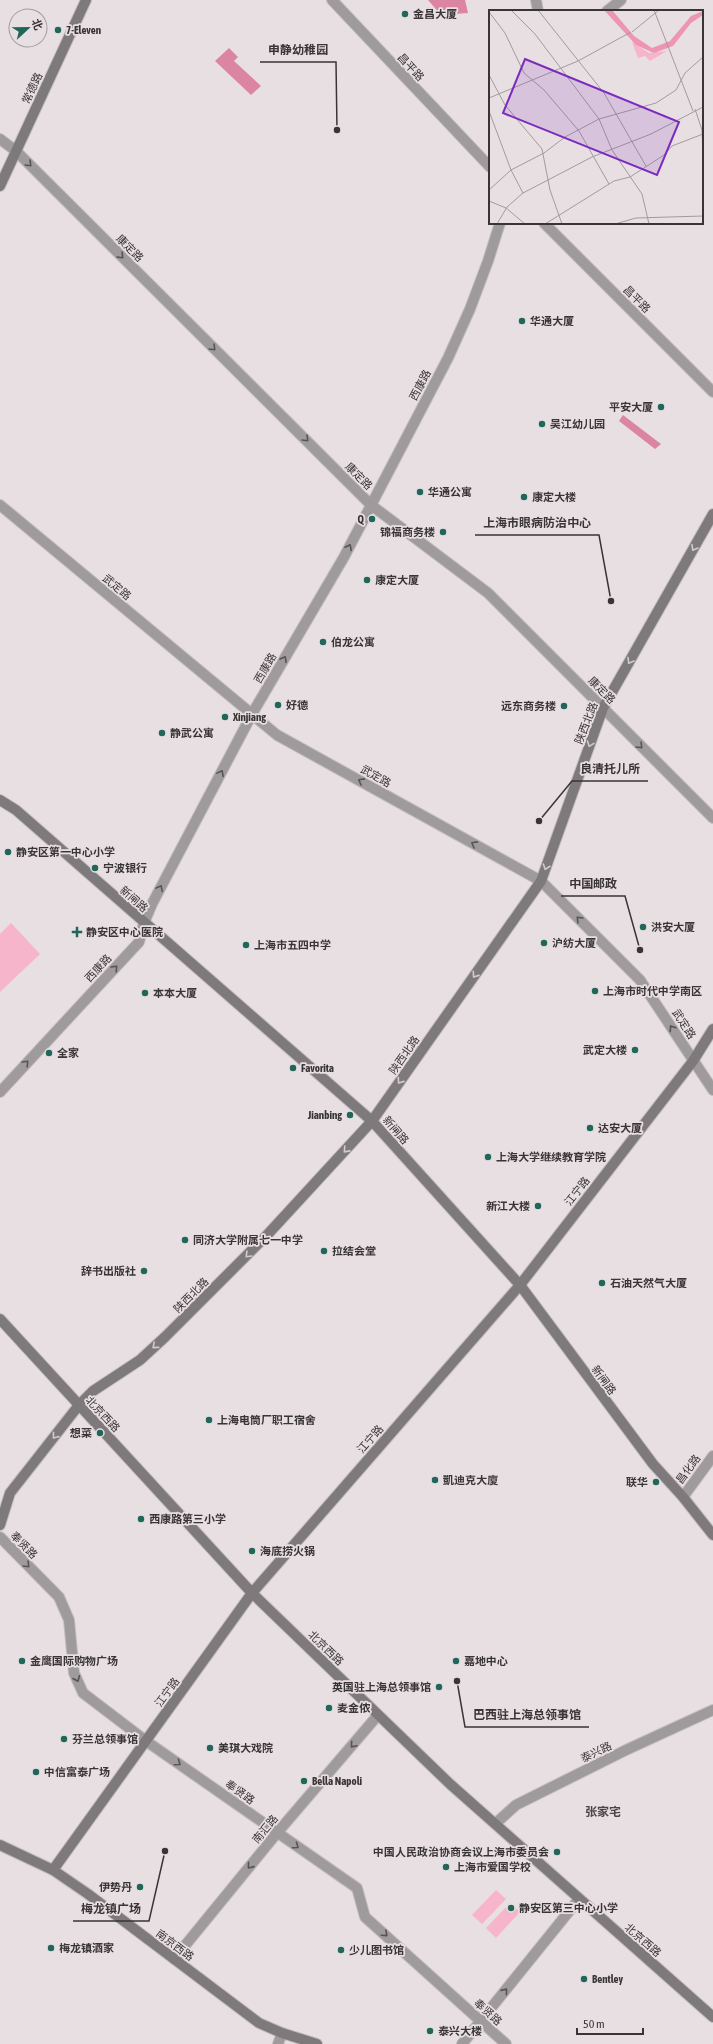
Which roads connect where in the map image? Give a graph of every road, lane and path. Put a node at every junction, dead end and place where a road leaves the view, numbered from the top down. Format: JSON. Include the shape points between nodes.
{"nodes":[{"id":1,"x":86,"y":0,"type":"edge"},
{"id":2,"x":332,"y":0,"type":"edge"},
{"id":3,"x":536,"y":0,"type":"edge"},
{"id":4,"x":621,"y":0,"type":"edge"},
{"id":5,"x":538,"y":10,"type":"edge"},
{"id":6,"x":608,"y":10,"type":"edge"},
{"id":7,"x":0,"y":138,"type":"edge"},
{"id":8,"x":16,"y":151,"type":"junction"},
{"id":9,"x":489,"y":166,"type":"edge"},
{"id":10,"x":0,"y":186,"type":"edge"},
{"id":11,"x":500,"y":224,"type":"edge"},
{"id":12,"x":545,"y":224,"type":"edge"},
{"id":13,"x":713,"y":392,"type":"edge"},
{"id":14,"x":0,"y":505,"type":"edge"},
{"id":15,"x":371,"y":505,"type":"junction"},
{"id":16,"x":713,"y":514,"type":"edge"},
{"id":17,"x":603,"y":708,"type":"junction"},
{"id":18,"x":252,"y":714,"type":"junction"},
{"id":19,"x":0,"y":800,"type":"edge"},
{"id":20,"x":713,"y":818,"type":"edge"},
{"id":21,"x":541,"y":881,"type":"junction"},
{"id":22,"x":144,"y":923,"type":"junction"},
{"id":23,"x":713,"y":1029,"type":"edge"},
{"id":24,"x":693,"y":1061,"type":"junction"},
{"id":25,"x":713,"y":1090,"type":"edge"},
{"id":26,"x":0,"y":1092,"type":"edge"},
{"id":27,"x":372,"y":1121,"type":"junction"},
{"id":28,"x":520,"y":1285,"type":"junction"},
{"id":29,"x":0,"y":1319,"type":"edge"},
{"id":30,"x":79,"y":1405,"type":"junction"},
{"id":31,"x":713,"y":1456,"type":"edge"},
{"id":32,"x":683,"y":1497,"type":"junction"},
{"id":33,"x":0,"y":1525,"type":"edge"},
{"id":34,"x":713,"y":1535,"type":"edge"},
{"id":35,"x":0,"y":1537,"type":"edge"},
{"id":36,"x":252,"y":1593,"type":"junction"},
{"id":37,"x":713,"y":1710,"type":"edge"},
{"id":38,"x":378,"y":1716,"type":"junction"},
{"id":39,"x":146,"y":1741,"type":"junction"},
{"id":40,"x":496,"y":1823,"type":"junction"},
{"id":41,"x":277,"y":1833,"type":"junction"},
{"id":42,"x":0,"y":1845,"type":"edge"},
{"id":43,"x":53,"y":1870,"type":"junction"},
{"id":44,"x":579,"y":1899,"type":"junction"},
{"id":45,"x":174,"y":1960,"type":"junction"},
{"id":46,"x":713,"y":2017,"type":"edge"},
{"id":47,"x":480,"y":2022,"type":"junction"},
{"id":48,"x":282,"y":2033,"type":"junction"},
{"id":49,"x":278,"y":2044,"type":"edge"},
{"id":50,"x":317,"y":2044,"type":"edge"},
{"id":51,"x":462,"y":2044,"type":"edge"},
{"id":52,"x":506,"y":2044,"type":"edge"}],
"edges":[{"from":1,"to":8,"type":"main road","name":"常德路"},
{"from":2,"to":9,"type":"street","name":"昌平路"},
{"from":3,"to":5,"type":"street"},
{"from":4,"to":6,"type":"street"},
{"from":7,"to":8,"type":"street","name":"康定路"},
{"from":8,"to":10,"type":"main road","name":"常德路"},
{"from":8,"to":15,"type":"street","name":"康定路","one_way":true},
{"from":11,"to":15,"type":"street","name":"西康路","via":[[470,309],[448,358]]},
{"from":12,"to":13,"type":"street","name":"昌平路"},
{"from":14,"to":18,"type":"street","name":"武定路"},
{"from":15,"to":17,"type":"street","name":"康定路","via":[[488,593]]},
{"from":18,"to":15,"type":"street","name":"西康路","one_way":true,"via":[[344,557]]},
{"from":16,"to":17,"type":"main road","name":"陕西北路","one_way":true},
{"from":17,"to":20,"type":"street","name":"康定路","one_way":true},
{"from":17,"to":21,"type":"main road","name":"陕西北路","one_way":true},
{"from":21,"to":18,"type":"street","name":"武定路","one_way":true,"via":[[276,735]]},
{"from":22,"to":18,"type":"street","name":"西康路","one_way":true},
{"from":19,"to":22,"type":"main road","name":"新闸路","via":[[16,810]]},
{"from":24,"to":21,"type":"street","name":"武定路","one_way":true,"via":[[640,980]]},
{"from":21,"to":27,"type":"main road","name":"陕西北路","one_way":true},
{"from":26,"to":22,"type":"street","name":"西康路","one_way":true,"via":[[139,942]]},
{"from":22,"to":27,"type":"main road","name":"新闸路"},
{"from":23,"to":24,"type":"main road","name":"江宁路"},
{"from":24,"to":25,"type":"street","name":"武定路"},
{"from":24,"to":28,"type":"main road","name":"江宁路"},
{"from":27,"to":28,"type":"main road","name":"新闸路"},
{"from":27,"to":30,"type":"main road","name":"陕西北路","one_way":true,"via":[[268,1234],[165,1337],[140,1360],[93,1391]]},
{"from":28,"to":32,"type":"main road","name":"新闸路","via":[[653,1464]]},
{"from":28,"to":36,"type":"main road","name":"江宁路"},
{"from":29,"to":30,"type":"main road","name":"北京西路"},
{"from":30,"to":33,"type":"main road","name":"陕西北路","one_way":true,"via":[[10,1493]]},
{"from":30,"to":36,"type":"main road","name":"北京西路"},
{"from":31,"to":32,"type":"street","name":"昌化路"},
{"from":32,"to":34,"type":"main road","name":"新闸路"},
{"from":35,"to":39,"type":"street","name":"奉贤路","one_way":true,"via":[[59,1597],[68,1620],[74,1673],[82,1693]]},
{"from":36,"to":38,"type":"main road","name":"北京西路"},
{"from":36,"to":39,"type":"main road","name":"江宁路"},
{"from":37,"to":40,"type":"street","name":"泰兴路","via":[[516,1805]]},
{"from":38,"to":40,"type":"main road","name":"北京西路","via":[[450,1784]]},
{"from":38,"to":41,"type":"street","name":"南汇路","one_way":true},
{"from":39,"to":41,"type":"street","name":"奉贤路","one_way":true},
{"from":39,"to":43,"type":"main road","name":"江宁路"},
{"from":40,"to":44,"type":"main road","name":"北京西路"},
{"from":41,"to":45,"type":"street","name":"南汇路","one_way":true},
{"from":41,"to":47,"type":"street","name":"奉贤路","one_way":true,"via":[[357,1888],[365,1917]]},
{"from":42,"to":43,"type":"main road","name":"南京西路"},
{"from":43,"to":45,"type":"main road","name":"南京西路"},
{"from":44,"to":46,"type":"main road","name":"北京西路"},
{"from":47,"to":44,"type":"street","one_way":true},
{"from":45,"to":48,"type":"main road","name":"南京西路","via":[[259,2023]]},
{"from":47,"to":51,"type":"street"},
{"from":47,"to":52,"type":"street","name":"奉贤路"},
{"from":48,"to":49,"type":"street"},
{"from":48,"to":50,"type":"main road","name":"南京西路"}]}
